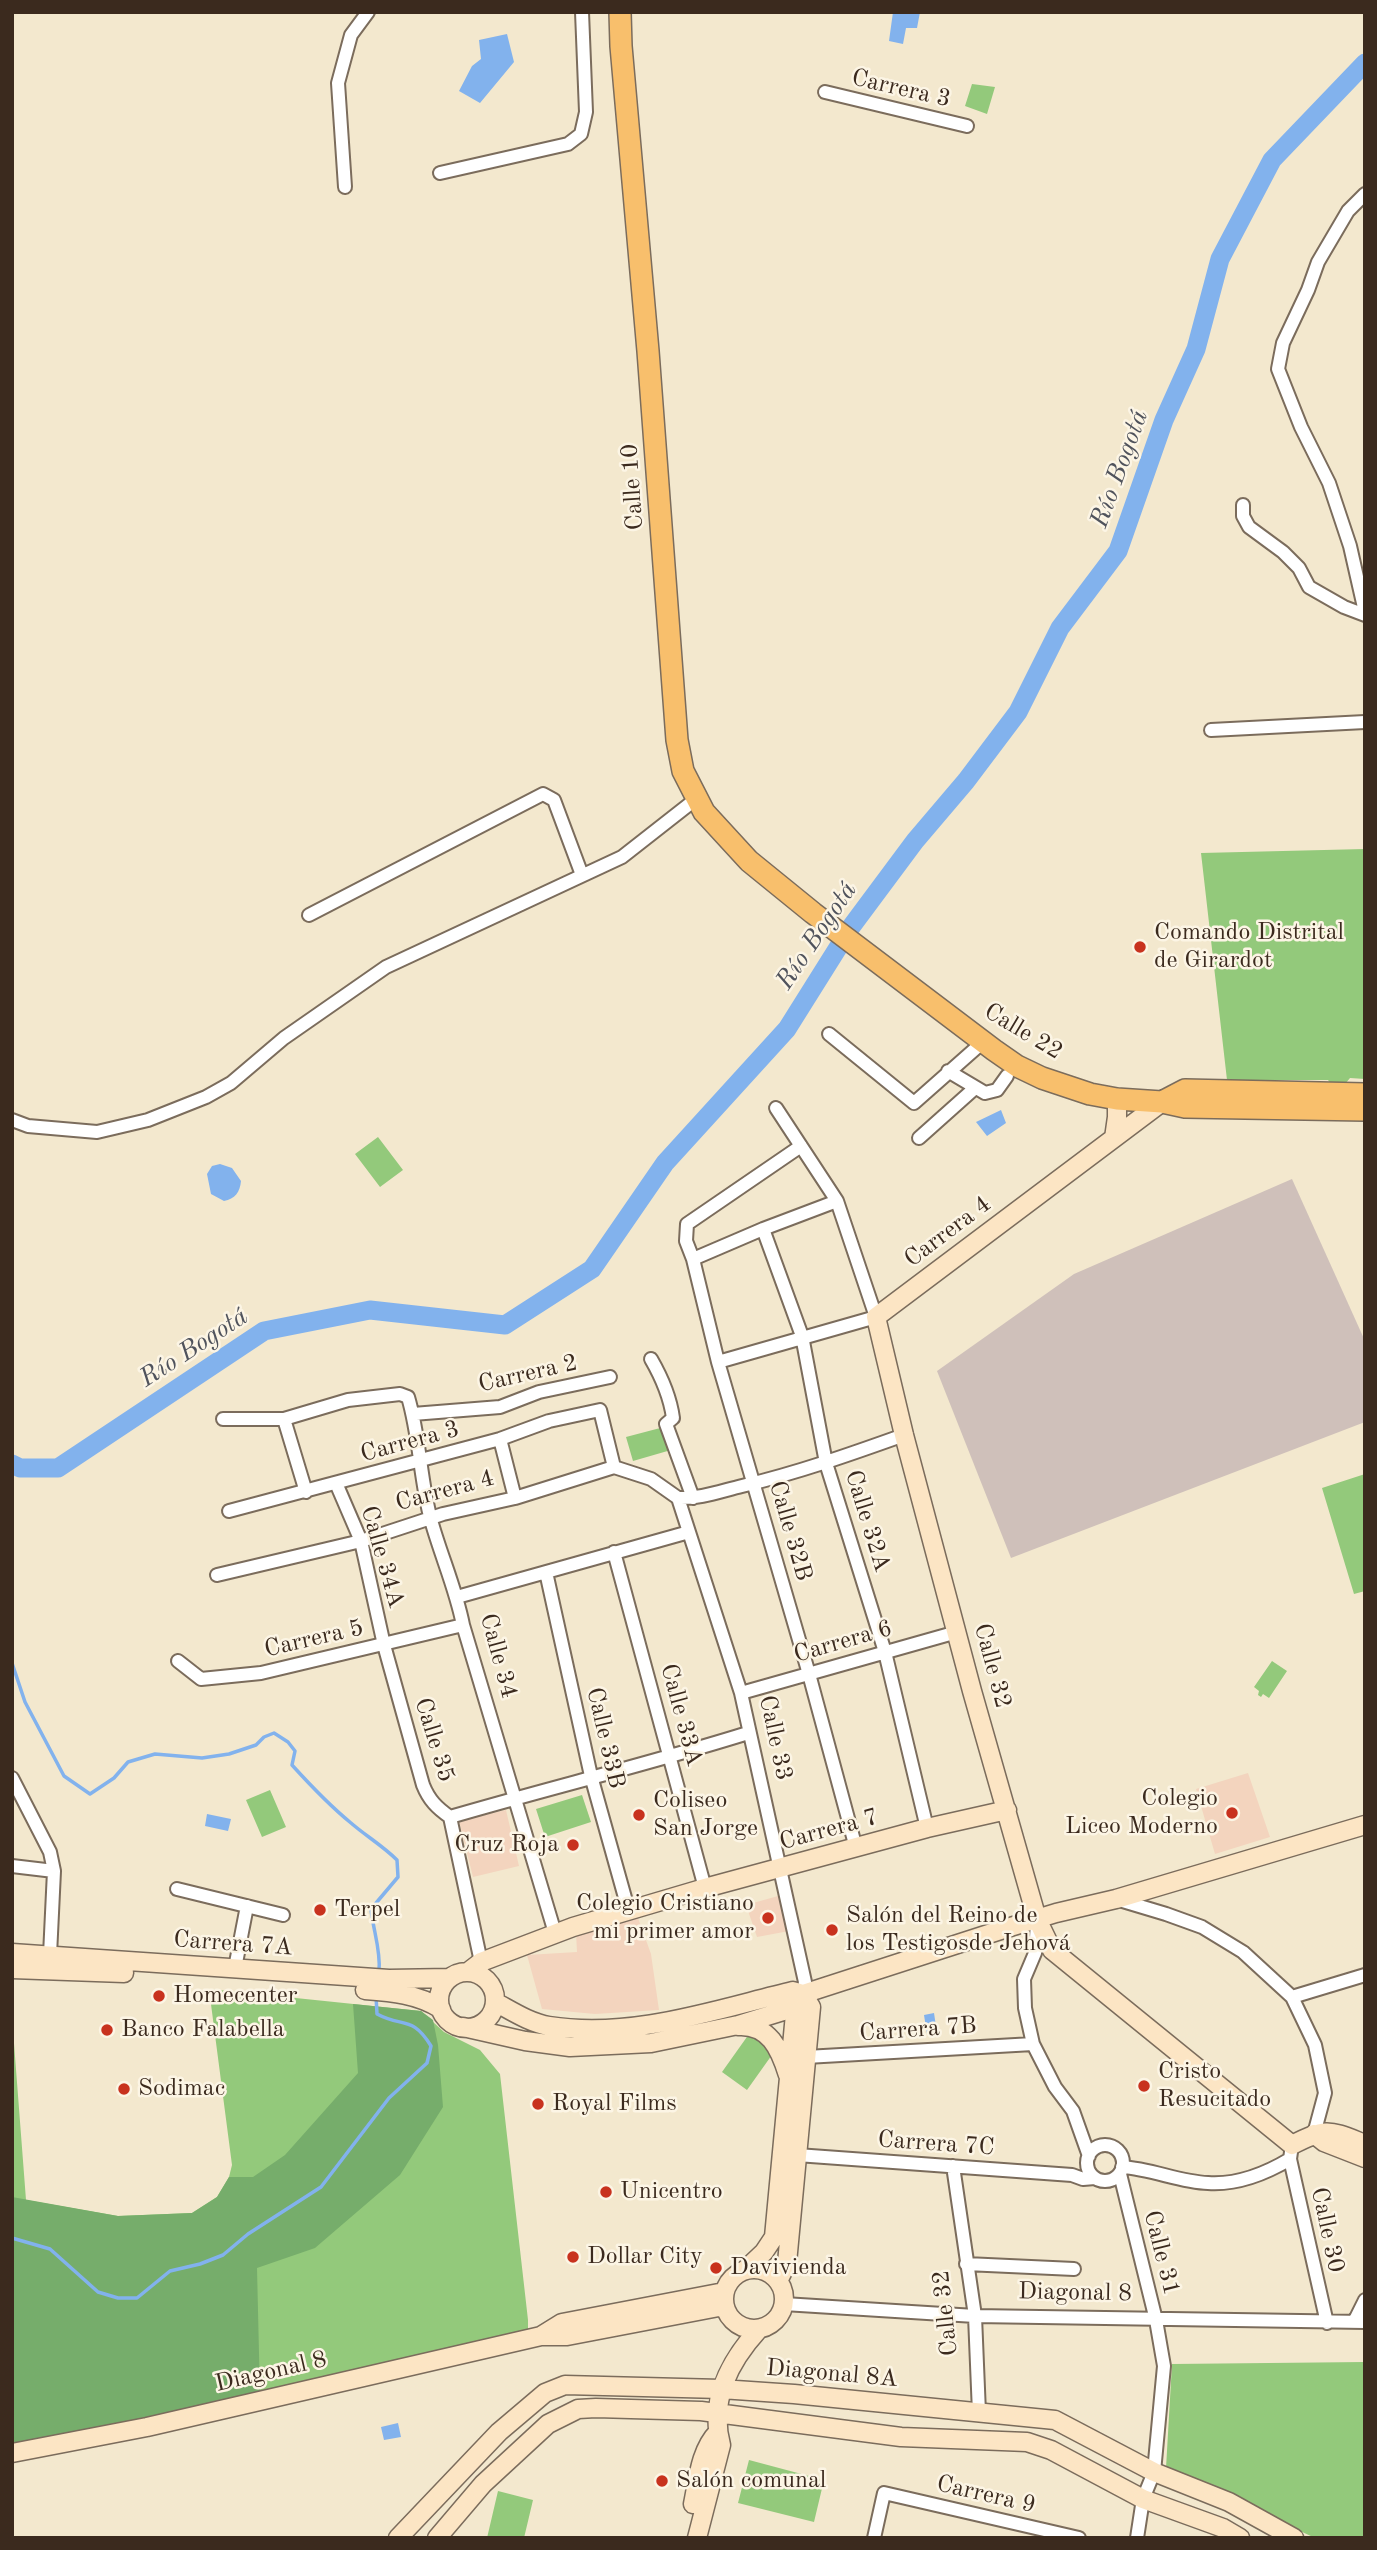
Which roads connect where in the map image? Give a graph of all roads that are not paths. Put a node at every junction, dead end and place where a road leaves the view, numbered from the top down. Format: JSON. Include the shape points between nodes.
{"nodes":[{"id":1,"x":368,"y":12,"type":"edge"},
{"id":2,"x":582,"y":12,"type":"edge"},
{"id":3,"x":620,"y":12,"type":"edge"},
{"id":4,"x":825,"y":92,"type":"dead end"},
{"id":5,"x":967,"y":126,"type":"dead end"},
{"id":6,"x":440,"y":173,"type":"dead end"},
{"id":7,"x":345,"y":187,"type":"dead end"},
{"id":8,"x":1365,"y":194,"type":"edge"},
{"id":9,"x":1243,"y":505,"type":"dead end"},
{"id":10,"x":1365,"y":613,"type":"edge"},
{"id":11,"x":1365,"y":722,"type":"edge"},
{"id":12,"x":1211,"y":730,"type":"dead end"},
{"id":13,"x":696,"y":799,"type":"junction"},
{"id":14,"x":582,"y":875,"type":"junction"},
{"id":15,"x":810,"y":911,"type":"joint"},
{"id":16,"x":309,"y":915,"type":"dead end"},
{"id":17,"x":829,"y":1034,"type":"dead end"},
{"id":18,"x":983,"y":1042,"type":"junction"},
{"id":19,"x":948,"y":1071,"type":"junction"},
{"id":20,"x":1007,"y":1076,"type":"dead end"},
{"id":21,"x":975,"y":1088,"type":"junction"},
{"id":22,"x":1365,"y":1094,"type":"edge"},
{"id":23,"x":1117,"y":1099,"type":"junction"},
{"id":24,"x":1162,"y":1102,"type":"junction"},
{"id":25,"x":776,"y":1108,"type":"dead end"},
{"id":26,"x":1365,"y":1110,"type":"edge"},
{"id":27,"x":12,"y":1120,"type":"edge"},
{"id":28,"x":919,"y":1138,"type":"dead end"},
{"id":29,"x":1114,"y":1138,"type":"junction"},
{"id":30,"x":801,"y":1146,"type":"junction"},
{"id":31,"x":836,"y":1201,"type":"junction"},
{"id":32,"x":763,"y":1229,"type":"junction"},
{"id":33,"x":693,"y":1259,"type":"junction"},
{"id":34,"x":876,"y":1317,"type":"junction"},
{"id":35,"x":802,"y":1336,"type":"junction"},
{"id":36,"x":651,"y":1359,"type":"dead end"},
{"id":37,"x":718,"y":1362,"type":"junction"},
{"id":38,"x":610,"y":1377,"type":"dead end"},
{"id":39,"x":413,"y":1414,"type":"junction"},
{"id":40,"x":223,"y":1419,"type":"dead end"},
{"id":41,"x":284,"y":1419,"type":"junction"},
{"id":42,"x":904,"y":1435,"type":"junction"},
{"id":43,"x":500,"y":1440,"type":"junction"},
{"id":44,"x":421,"y":1460,"type":"junction"},
{"id":45,"x":827,"y":1463,"type":"junction"},
{"id":46,"x":614,"y":1467,"type":"junction"},
{"id":47,"x":336,"y":1483,"type":"junction"},
{"id":48,"x":754,"y":1483,"type":"junction"},
{"id":49,"x":306,"y":1492,"type":"junction"},
{"id":50,"x":515,"y":1498,"type":"junction"},
{"id":51,"x":678,"y":1498,"type":"junction"},
{"id":52,"x":693,"y":1498,"type":"junction"},
{"id":53,"x":229,"y":1511,"type":"dead end"},
{"id":54,"x":431,"y":1518,"type":"junction"},
{"id":55,"x":689,"y":1532,"type":"junction"},
{"id":56,"x":361,"y":1541,"type":"junction"},
{"id":57,"x":614,"y":1552,"type":"junction"},
{"id":58,"x":546,"y":1572,"type":"junction"},
{"id":59,"x":217,"y":1575,"type":"dead end"},
{"id":60,"x":457,"y":1597,"type":"junction"},
{"id":61,"x":463,"y":1625,"type":"junction"},
{"id":62,"x":957,"y":1632,"type":"junction"},
{"id":63,"x":384,"y":1645,"type":"junction"},
{"id":64,"x":885,"y":1652,"type":"junction"},
{"id":65,"x":178,"y":1661,"type":"dead end"},
{"id":66,"x":809,"y":1674,"type":"junction"},
{"id":67,"x":741,"y":1693,"type":"junction"},
{"id":68,"x":748,"y":1733,"type":"junction"},
{"id":69,"x":671,"y":1757,"type":"junction"},
{"id":70,"x":591,"y":1776,"type":"junction"},
{"id":71,"x":13,"y":1783,"type":"edge"},
{"id":72,"x":513,"y":1798,"type":"junction"},
{"id":73,"x":1007,"y":1810,"type":"junction"},
{"id":74,"x":450,"y":1817,"type":"junction"},
{"id":75,"x":1365,"y":1825,"type":"edge"},
{"id":76,"x":927,"y":1828,"type":"junction"},
{"id":77,"x":856,"y":1849,"type":"junction"},
{"id":78,"x":12,"y":1866,"type":"edge"},
{"id":79,"x":779,"y":1869,"type":"junction"},
{"id":80,"x":54,"y":1871,"type":"junction"},
{"id":81,"x":705,"y":1888,"type":"junction"},
{"id":82,"x":177,"y":1889,"type":"dead end"},
{"id":83,"x":1116,"y":1899,"type":"junction"},
{"id":84,"x":247,"y":1906,"type":"junction"},
{"id":85,"x":629,"y":1912,"type":"junction"},
{"id":86,"x":283,"y":1915,"type":"dead end"},
{"id":87,"x":1037,"y":1919,"type":"junction"},
{"id":88,"x":555,"y":1933,"type":"junction"},
{"id":89,"x":12,"y":1952,"type":"edge"},
{"id":90,"x":50,"y":1955,"type":"junction"},
{"id":91,"x":474,"y":1967,"type":"junction"},
{"id":92,"x":235,"y":1968,"type":"junction"},
{"id":93,"x":12,"y":1969,"type":"edge"},
{"id":94,"x":1365,"y":1975,"type":"edge"},
{"id":95,"x":450,"y":1978,"type":"junction"},
{"id":96,"x":361,"y":1983,"type":"junction"},
{"id":97,"x":389,"y":1985,"type":"junction"},
{"id":98,"x":803,"y":1994,"type":"junction"},
{"id":99,"x":1292,"y":1997,"type":"junction"},
{"id":100,"x":495,"y":2002,"type":"junction"},
{"id":101,"x":441,"y":2009,"type":"junction"},
{"id":102,"x":731,"y":2026,"type":"junction"},
{"id":103,"x":463,"y":2027,"type":"junction"},
{"id":104,"x":1033,"y":2044,"type":"junction"},
{"id":105,"x":806,"y":2057,"type":"junction"},
{"id":106,"x":789,"y":2080,"type":"junction"},
{"id":107,"x":1077,"y":2123,"type":"junction"},
{"id":108,"x":1314,"y":2134,"type":"junction"},
{"id":109,"x":1365,"y":2144,"type":"edge"},
{"id":110,"x":1103,"y":2146,"type":"junction"},
{"id":111,"x":1117,"y":2151,"type":"junction"},
{"id":112,"x":1291,"y":2152,"type":"junction"},
{"id":113,"x":797,"y":2155,"type":"junction"},
{"id":114,"x":1365,"y":2158,"type":"edge"},
{"id":115,"x":1088,"y":2161,"type":"junction"},
{"id":116,"x":953,"y":2166,"type":"junction"},
{"id":117,"x":1146,"y":2169,"type":"junction"},
{"id":118,"x":1121,"y":2170,"type":"junction"},
{"id":119,"x":1072,"y":2175,"type":"junction"},
{"id":120,"x":1100,"y":2180,"type":"junction"},
{"id":121,"x":1125,"y":2197,"type":"junction"},
{"id":122,"x":966,"y":2264,"type":"junction"},
{"id":123,"x":1074,"y":2269,"type":"dead end"},
{"id":124,"x":745,"y":2270,"type":"junction"},
{"id":125,"x":778,"y":2281,"type":"junction"},
{"id":126,"x":724,"y":2299,"type":"junction"},
{"id":127,"x":1365,"y":2300,"type":"edge"},
{"id":128,"x":784,"y":2304,"type":"junction"},
{"id":129,"x":975,"y":2316,"type":"junction"},
{"id":130,"x":1156,"y":2320,"type":"junction"},
{"id":131,"x":1359,"y":2322,"type":"edge"},
{"id":132,"x":1326,"y":2323,"type":"junction"},
{"id":133,"x":740,"y":2326,"type":"junction"},
{"id":134,"x":759,"y":2329,"type":"junction"},
{"id":135,"x":741,"y":2349,"type":"junction"},
{"id":136,"x":720,"y":2389,"type":"junction"},
{"id":137,"x":979,"y":2413,"type":"junction"},
{"id":138,"x":718,"y":2414,"type":"junction"},
{"id":139,"x":718,"y":2432,"type":"junction"},
{"id":140,"x":12,"y":2452,"type":"edge"},
{"id":141,"x":1154,"y":2472,"type":"junction"},
{"id":142,"x":1143,"y":2499,"type":"junction"},
{"id":143,"x":398,"y":2538,"type":"edge"},
{"id":144,"x":437,"y":2538,"type":"edge"},
{"id":145,"x":685,"y":2538,"type":"edge"},
{"id":146,"x":697,"y":2538,"type":"edge"},
{"id":147,"x":874,"y":2538,"type":"edge"},
{"id":148,"x":1079,"y":2538,"type":"edge"},
{"id":149,"x":1137,"y":2538,"type":"edge"},
{"id":150,"x":1240,"y":2538,"type":"edge"},
{"id":151,"x":1294,"y":2538,"type":"edge"}],
"edges":[{"from":1,"to":7,"type":"street","via":[[351,35],[338,83]]},
{"from":2,"to":6,"type":"street","via":[[586,111],[581,134],[568,144]]},
{"from":3,"to":13,"type":"main road","name":"Calle 10","via":[[676,730],[683,771]]},
{"from":4,"to":5,"type":"street","name":"Carrera 3"},
{"from":8,"to":10,"type":"street","via":[[1348,211],[1318,262],[1283,343],[1278,369],[1329,484],[1350,546]]},
{"from":9,"to":10,"type":"street","via":[[1250,527],[1299,568],[1309,587]]},
{"from":11,"to":12,"type":"street"},
{"from":13,"to":14,"type":"street","via":[[622,857]]},
{"from":13,"to":15,"type":"main road","name":"Calle 10","via":[[749,861]]},
{"from":14,"to":16,"type":"street","via":[[554,800],[543,794]]},
{"from":14,"to":27,"type":"street","via":[[386,967],[284,1038],[231,1083],[175,1110],[97,1132],[27,1126]]},
{"from":15,"to":18,"type":"main road","name":"Calle 22"},
{"from":17,"to":19,"type":"street","via":[[914,1103]]},
{"from":18,"to":19,"type":"street"},
{"from":18,"to":23,"type":"main road","name":"Calle 22","via":[[1042,1078]]},
{"from":19,"to":21,"type":"street"},
{"from":20,"to":21,"type":"street","via":[[997,1090],[985,1093]]},
{"from":21,"to":28,"type":"street"},
{"from":22,"to":24,"type":"main road","name":"Calle 22","via":[[1185,1090]]},
{"from":23,"to":24,"type":"main road","name":"Calle 22"},
{"from":23,"to":29,"type":"street"},
{"from":24,"to":26,"type":"main road","name":"Calle 22","via":[[1185,1107]]},
{"from":24,"to":29,"type":"street","name":"Carrera 4"},
{"from":25,"to":30,"type":"street","name":"Calle 32"},
{"from":29,"to":34,"type":"street","name":"Carrera 4"},
{"from":30,"to":31,"type":"street","name":"Calle 32"},
{"from":30,"to":33,"type":"street","name":"Calle 32B","via":[[687,1224],[686,1241]]},
{"from":31,"to":32,"type":"street"},
{"from":31,"to":34,"type":"street","name":"Calle 32"},
{"from":32,"to":33,"type":"street"},
{"from":32,"to":35,"type":"street","name":"Calle 32A"},
{"from":33,"to":37,"type":"street","name":"Calle 32B"},
{"from":34,"to":35,"type":"street","name":"Carrera 4"},
{"from":34,"to":42,"type":"street","name":"Calle 32"},
{"from":35,"to":37,"type":"street","name":"Carrera 4"},
{"from":35,"to":45,"type":"street","name":"Calle 32A"},
{"from":36,"to":52,"type":"street","via":[[667,1389],[673,1418],[666,1424]]},
{"from":37,"to":48,"type":"street","name":"Calle 32B"},
{"from":38,"to":39,"type":"street","name":"Carrera 2","via":[[539,1392],[500,1407]]},
{"from":39,"to":41,"type":"street","name":"Calle 34","via":[[408,1397],[400,1394],[348,1400]]},
{"from":39,"to":44,"type":"street","name":"Calle 34"},
{"from":40,"to":41,"type":"street"},
{"from":41,"to":49,"type":"street"},
{"from":42,"to":45,"type":"street"},
{"from":42,"to":62,"type":"street","name":"Calle 32"},
{"from":43,"to":44,"type":"street","name":"Carrera 3"},
{"from":43,"to":46,"type":"street","name":"Carrera 3","via":[[549,1421],[600,1410]]},
{"from":43,"to":50,"type":"street"},
{"from":44,"to":47,"type":"street","name":"Carrera 3"},
{"from":44,"to":54,"type":"street","name":"Calle 34"},
{"from":45,"to":48,"type":"street"},
{"from":45,"to":64,"type":"street","name":"Calle 32A"},
{"from":46,"to":50,"type":"street","name":"Carrera 4"},
{"from":46,"to":51,"type":"street","via":[[651,1479]]},
{"from":47,"to":49,"type":"street","name":"Carrera 3"},
{"from":47,"to":56,"type":"street","name":"Calle 34A"},
{"from":48,"to":52,"type":"street"},
{"from":48,"to":66,"type":"street","name":"Calle 32B"},
{"from":49,"to":53,"type":"street","name":"Carrera 3"},
{"from":50,"to":54,"type":"street","name":"Carrera 4"},
{"from":51,"to":52,"type":"street"},
{"from":51,"to":55,"type":"street","name":"Calle 33"},
{"from":54,"to":56,"type":"street","name":"Carrera 4"},
{"from":54,"to":60,"type":"street","name":"Calle 34"},
{"from":55,"to":57,"type":"street"},
{"from":55,"to":67,"type":"street","name":"Calle 33"},
{"from":56,"to":59,"type":"street","name":"Carrera 4"},
{"from":56,"to":63,"type":"street","name":"Calle 34A"},
{"from":57,"to":58,"type":"street"},
{"from":57,"to":69,"type":"street","name":"Calle 33A"},
{"from":58,"to":60,"type":"street"},
{"from":58,"to":70,"type":"street","name":"Calle 33B"},
{"from":60,"to":61,"type":"street","name":"Calle 34"},
{"from":61,"to":63,"type":"street","name":"Carrera 5"},
{"from":61,"to":72,"type":"street","name":"Calle 34"},
{"from":62,"to":64,"type":"street","name":"Carrera 6"},
{"from":62,"to":73,"type":"street","name":"Calle 32"},
{"from":63,"to":65,"type":"street","name":"Carrera 5","via":[[261,1673],[201,1679]]},
{"from":63,"to":74,"type":"street","name":"Calle 35","via":[[427,1795]]},
{"from":64,"to":66,"type":"street","name":"Carrera 6"},
{"from":64,"to":76,"type":"street","name":"Calle 32A"},
{"from":66,"to":67,"type":"street","name":"Carrera 6"},
{"from":66,"to":77,"type":"street","name":"Calle 32B"},
{"from":67,"to":68,"type":"street","name":"Calle 33"},
{"from":68,"to":69,"type":"street"},
{"from":68,"to":79,"type":"street","name":"Calle 33"},
{"from":69,"to":70,"type":"street"},
{"from":69,"to":81,"type":"street","name":"Calle 33A"},
{"from":70,"to":72,"type":"street"},
{"from":70,"to":85,"type":"street","name":"Calle 33B"},
{"from":71,"to":80,"type":"street","via":[[50,1852]]},
{"from":72,"to":74,"type":"street"},
{"from":72,"to":88,"type":"street","name":"Calle 34"},
{"from":73,"to":76,"type":"street","name":"Carrera 7"},
{"from":73,"to":87,"type":"street","name":"Calle 32"},
{"from":74,"to":91,"type":"street","name":"Calle 35"},
{"from":75,"to":83,"type":"street"},
{"from":76,"to":77,"type":"street","name":"Carrera 7"},
{"from":77,"to":79,"type":"street","name":"Carrera 7"},
{"from":78,"to":80,"type":"street"},
{"from":79,"to":81,"type":"street","name":"Carrera 7"},
{"from":79,"to":98,"type":"street","name":"Calle 33","via":[[805,1982]]},
{"from":80,"to":90,"type":"street"},
{"from":81,"to":85,"type":"street","name":"Carrera 7"},
{"from":82,"to":84,"type":"street"},
{"from":83,"to":87,"type":"street"},
{"from":83,"to":99,"type":"street","via":[[1202,1927],[1243,1952]]},
{"from":84,"to":86,"type":"street"},
{"from":84,"to":92,"type":"street"},
{"from":85,"to":88,"type":"street","name":"Carrera 7"},
{"from":87,"to":98,"type":"street"},
{"from":87,"to":104,"type":"street","via":[[1035,1953],[1024,1979]]},
{"from":87,"to":112,"type":"street","name":"Calle 32","via":[[1052,1950]]},
{"from":88,"to":91,"type":"street","name":"Carrera 7"},
{"from":89,"to":90,"type":"street","name":"Carrera 7A"},
{"from":90,"to":92,"type":"street","name":"Carrera 7A"},
{"from":91,"to":95,"type":"street"},
{"from":91,"to":100,"type":"street","via":[[492,1987]]},
{"from":92,"to":96,"type":"street","name":"Carrera 7A"},
{"from":93,"to":96,"type":"street","name":"Carrera 7A"},
{"from":94,"to":99,"type":"street"},
{"from":95,"to":97,"type":"street","name":"Carrera 7A"},
{"from":95,"to":101,"type":"street","via":[[442,1989]]},
{"from":96,"to":97,"type":"street","name":"Carrera 7A"},
{"from":97,"to":101,"type":"street","name":"Carrera 7A"},
{"from":98,"to":100,"type":"street","via":[[793,1991],[654,2025],[615,2028],[547,2026]]},
{"from":98,"to":102,"type":"street","via":[[790,2009]]},
{"from":98,"to":105,"type":"street","name":"Calle 33","via":[[811,2007]]},
{"from":98,"to":106,"type":"street","name":"Calle 33","via":[[795,2014]]},
{"from":99,"to":108,"type":"street","via":[[1315,2045],[1325,2093]]},
{"from":100,"to":103,"type":"street","via":[[482,2024]]},
{"from":101,"to":103,"type":"street","via":[[447,2019]]},
{"from":102,"to":103,"type":"street","via":[[651,2043],[570,2048]]},
{"from":102,"to":106,"type":"street","via":[[753,2025],[767,2035],[778,2048]]},
{"from":104,"to":105,"type":"street","name":"Carrera 7B"},
{"from":104,"to":107,"type":"street"},
{"from":105,"to":113,"type":"street","name":"Calle 33"},
{"from":106,"to":124,"type":"street","name":"Calle 33","via":[[774,2237]]},
{"from":107,"to":110,"type":"street"},
{"from":107,"to":115,"type":"street"},
{"from":108,"to":109,"type":"street","via":[[1330,2131]]},
{"from":108,"to":112,"type":"street"},
{"from":108,"to":114,"type":"street"},
{"from":110,"to":111,"type":"street"},
{"from":110,"to":115,"type":"street","via":[[1097,2147]]},
{"from":111,"to":117,"type":"street"},
{"from":111,"to":118,"type":"street"},
{"from":112,"to":117,"type":"street","via":[[1272,2170],[1243,2180],[1207,2183]]},
{"from":112,"to":132,"type":"street","name":"Calle 30"},
{"from":113,"to":116,"type":"street","name":"Carrera 7C"},
{"from":113,"to":125,"type":"street","name":"Calle 33","via":[[787,2263]]},
{"from":115,"to":119,"type":"street"},
{"from":115,"to":120,"type":"street"},
{"from":116,"to":119,"type":"street","name":"Carrera 7C"},
{"from":116,"to":122,"type":"street","name":"Calle 32"},
{"from":117,"to":118,"type":"street"},
{"from":118,"to":120,"type":"street"},
{"from":118,"to":121,"type":"street","name":"Calle 31"},
{"from":119,"to":120,"type":"street","name":"Carrera 7C"},
{"from":120,"to":121,"type":"street","name":"Calle 31"},
{"from":121,"to":130,"type":"street","name":"Calle 31"},
{"from":122,"to":123,"type":"street"},
{"from":122,"to":129,"type":"street","name":"Calle 32"},
{"from":124,"to":125,"type":"street","via":[[766,2271]]},
{"from":124,"to":126,"type":"street","via":[[733,2277]]},
{"from":125,"to":128,"type":"street"},
{"from":126,"to":133,"type":"street","via":[[727,2314]]},
{"from":126,"to":140,"type":"street","name":"Diagonal 8","via":[[562,2323],[541,2336],[147,2427]]},
{"from":127,"to":131,"type":"street"},
{"from":128,"to":129,"type":"street","name":"Diagonal 8"},
{"from":128,"to":134,"type":"street","via":[[776,2321]]},
{"from":129,"to":130,"type":"street","name":"Diagonal 8"},
{"from":129,"to":137,"type":"street","name":"Calle 32"},
{"from":130,"to":132,"type":"street","name":"Diagonal 8"},
{"from":130,"to":141,"type":"street","via":[[1164,2366]]},
{"from":131,"to":132,"type":"street","name":"Diagonal 8"},
{"from":133,"to":134,"type":"street"},
{"from":133,"to":135,"type":"street"},
{"from":134,"to":135,"type":"street"},
{"from":135,"to":136,"type":"street"},
{"from":136,"to":137,"type":"street","name":"Diagonal 8A"},
{"from":136,"to":138,"type":"street"},
{"from":136,"to":143,"type":"street","name":"Diagonal 8A","via":[[565,2385],[545,2393],[499,2432]]},
{"from":137,"to":141,"type":"street","name":"Diagonal 8A","via":[[1055,2420]]},
{"from":138,"to":139,"type":"street"},
{"from":138,"to":142,"type":"street","name":"Diagonal 8A","via":[[901,2437],[1027,2442]]},
{"from":138,"to":144,"type":"street","name":"Diagonal 8A","via":[[578,2409],[561,2415],[506,2462]]},
{"from":139,"to":145,"type":"street","via":[[704,2455]]},
{"from":139,"to":146,"type":"street","via":[[721,2445]]},
{"from":141,"to":142,"type":"street"},
{"from":141,"to":151,"type":"street","name":"Diagonal 8A","via":[[1230,2502]]},
{"from":142,"to":149,"type":"street"},
{"from":142,"to":150,"type":"street","name":"Diagonal 8A"},
{"from":147,"to":148,"type":"street","name":"Carrera 9","via":[[884,2493]]}]}
